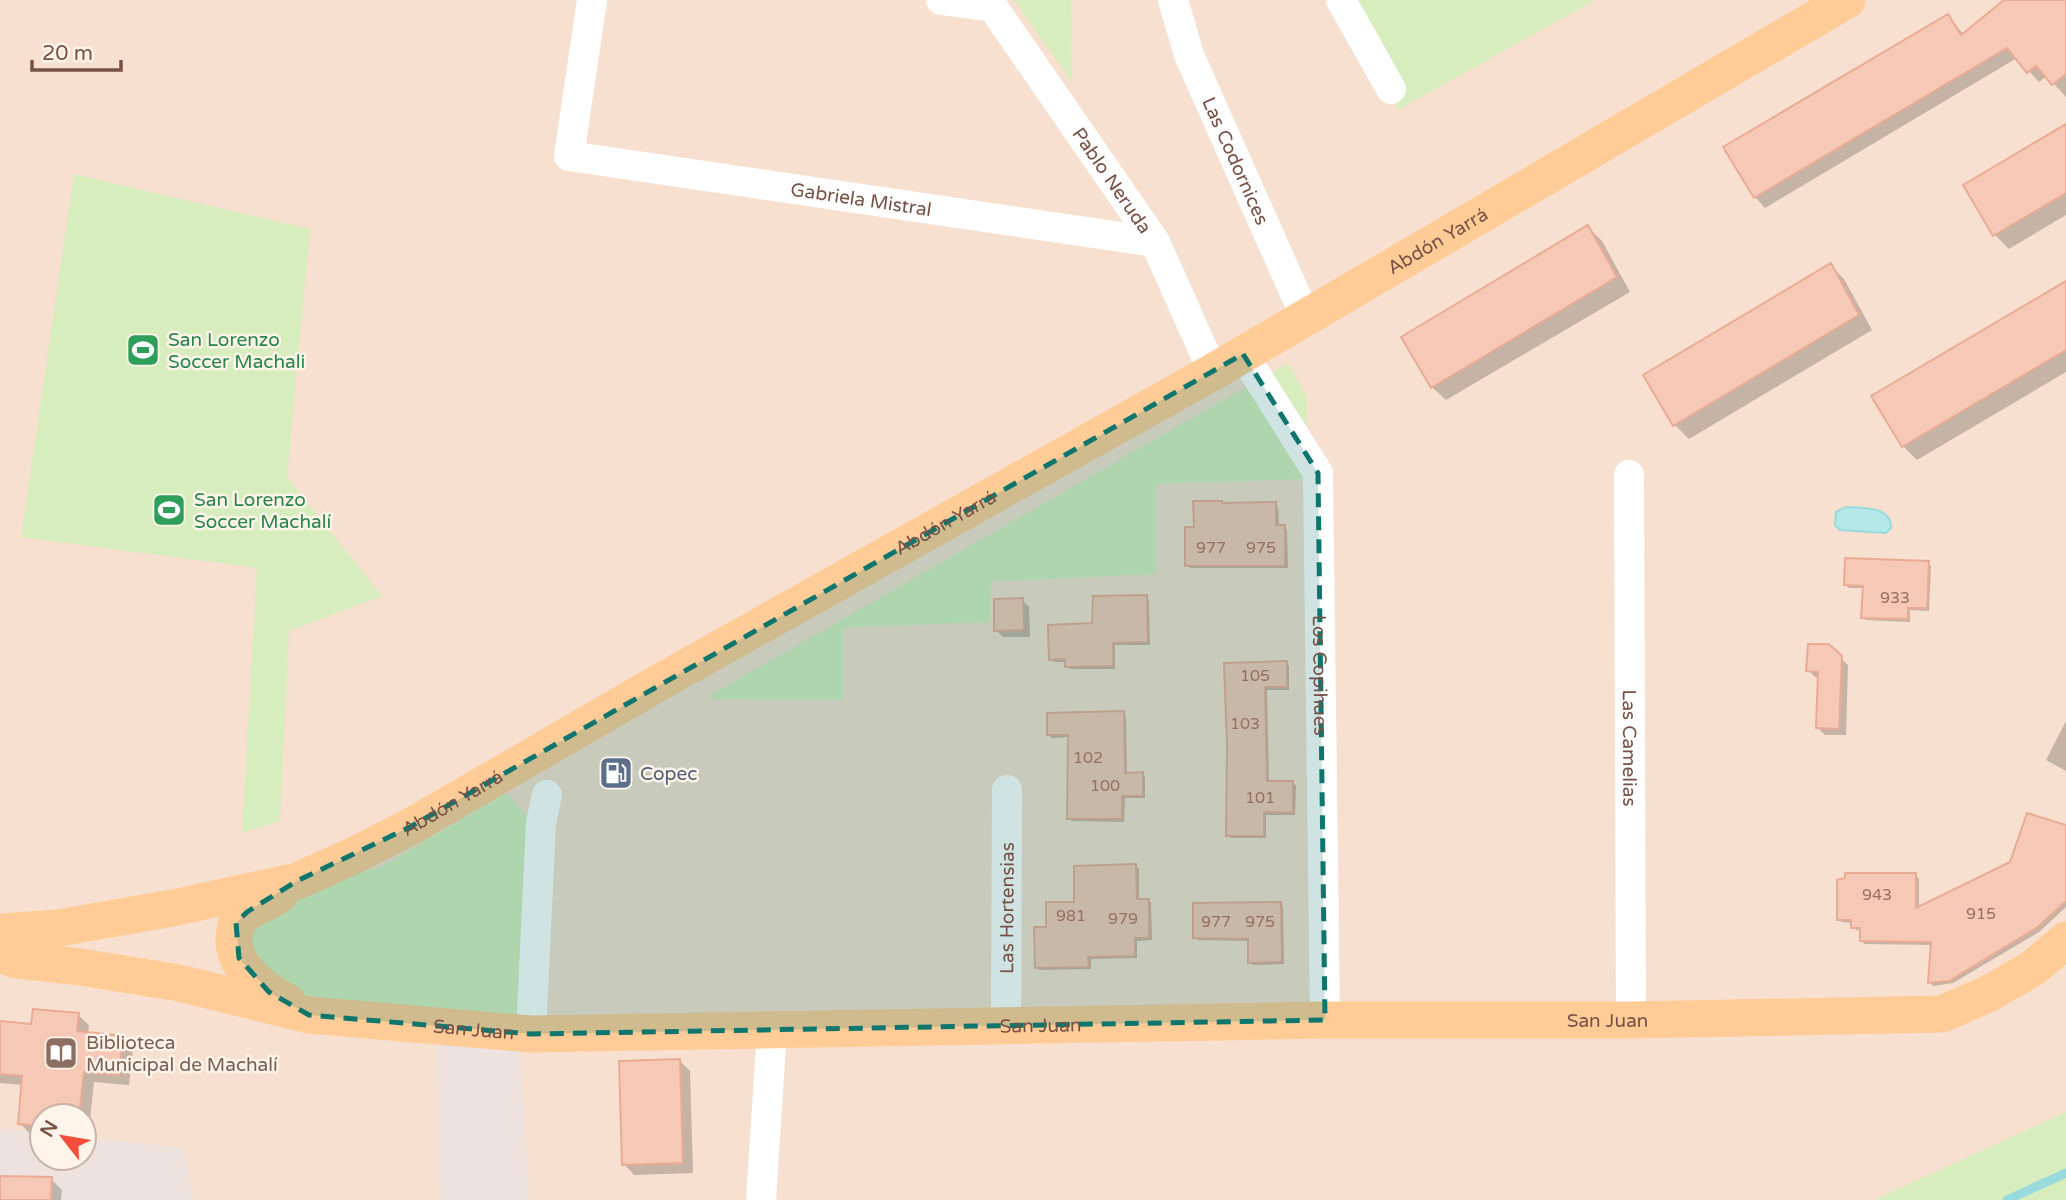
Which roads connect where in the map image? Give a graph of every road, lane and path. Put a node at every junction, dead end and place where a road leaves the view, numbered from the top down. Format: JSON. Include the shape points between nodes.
{"nodes":[{"id":1,"x":592,"y":0,"type":"edge"},
{"id":2,"x":941,"y":0,"type":"edge"},
{"id":3,"x":1173,"y":0,"type":"edge"},
{"id":4,"x":1340,"y":0,"type":"edge"},
{"id":5,"x":1847,"y":0,"type":"edge"},
{"id":6,"x":990,"y":3,"type":"edge"},
{"id":7,"x":1391,"y":89,"type":"dead end"},
{"id":8,"x":1155,"y":242,"type":"junction"},
{"id":9,"x":1306,"y":318,"type":"junction"},
{"id":10,"x":1228,"y":363,"type":"junction"},
{"id":11,"x":1629,"y":475,"type":"dead end"},
{"id":12,"x":1007,"y":790,"type":"dead end"},
{"id":13,"x":547,"y":795,"type":"dead end"},
{"id":14,"x":297,"y":881,"type":"junction"},
{"id":15,"x":0,"y":932,"type":"edge"},
{"id":16,"x":2066,"y":940,"type":"edge"},
{"id":17,"x":0,"y":954,"type":"edge"},
{"id":18,"x":309,"y":1015,"type":"junction"},
{"id":19,"x":1325,"y":1020,"type":"junction"},
{"id":20,"x":1631,"y":1020,"type":"junction"},
{"id":21,"x":1006,"y":1025,"type":"junction"},
{"id":22,"x":772,"y":1029,"type":"junction"},
{"id":23,"x":531,"y":1034,"type":"junction"},
{"id":24,"x":761,"y":1200,"type":"edge"}],
"edges":[{"from":1,"to":8,"type":"street","name":"Gabriela Mistral","via":[[569,156]]},
{"from":2,"to":6,"type":"street"},
{"from":3,"to":9,"type":"street","name":"Las Codornices","via":[[1189,55]]},
{"from":4,"to":7,"type":"street"},
{"from":5,"to":9,"type":"main road","name":"Abdón Yarrá"},
{"from":6,"to":8,"type":"street","name":"Pablo Neruda"},
{"from":8,"to":10,"type":"street","name":"Pablo Neruda"},
{"from":9,"to":10,"type":"main road","name":"Abdón Yarrá"},
{"from":10,"to":14,"type":"main road","name":"Abdón Yarrá","via":[[411,827]]},
{"from":10,"to":19,"type":"street","name":"Los Copihues","via":[[1318,473]]},
{"from":11,"to":20,"type":"street","name":"Las Camelias"},
{"from":12,"to":21,"type":"street","name":"Las Hortensias"},
{"from":13,"to":23,"type":"street","via":[[541,823]]},
{"from":14,"to":15,"type":"main road","name":"Abdón Yarrá","via":[[94,923]]},
{"from":14,"to":18,"type":"main road","via":[[273,900],[247,912],[236,923],[234,940],[248,974]]},
{"from":16,"to":20,"type":"main road","name":"San Juan","via":[[2033,968],[1942,1014]]},
{"from":17,"to":18,"type":"main road","name":"San Juan","via":[[179,983]]},
{"from":18,"to":23,"type":"main road","name":"San Juan"},
{"from":19,"to":20,"type":"main road","name":"San Juan"},
{"from":19,"to":21,"type":"main road","name":"San Juan"},
{"from":21,"to":22,"type":"main road","name":"San Juan"},
{"from":22,"to":23,"type":"main road","name":"San Juan"},
{"from":22,"to":24,"type":"street"}]}
